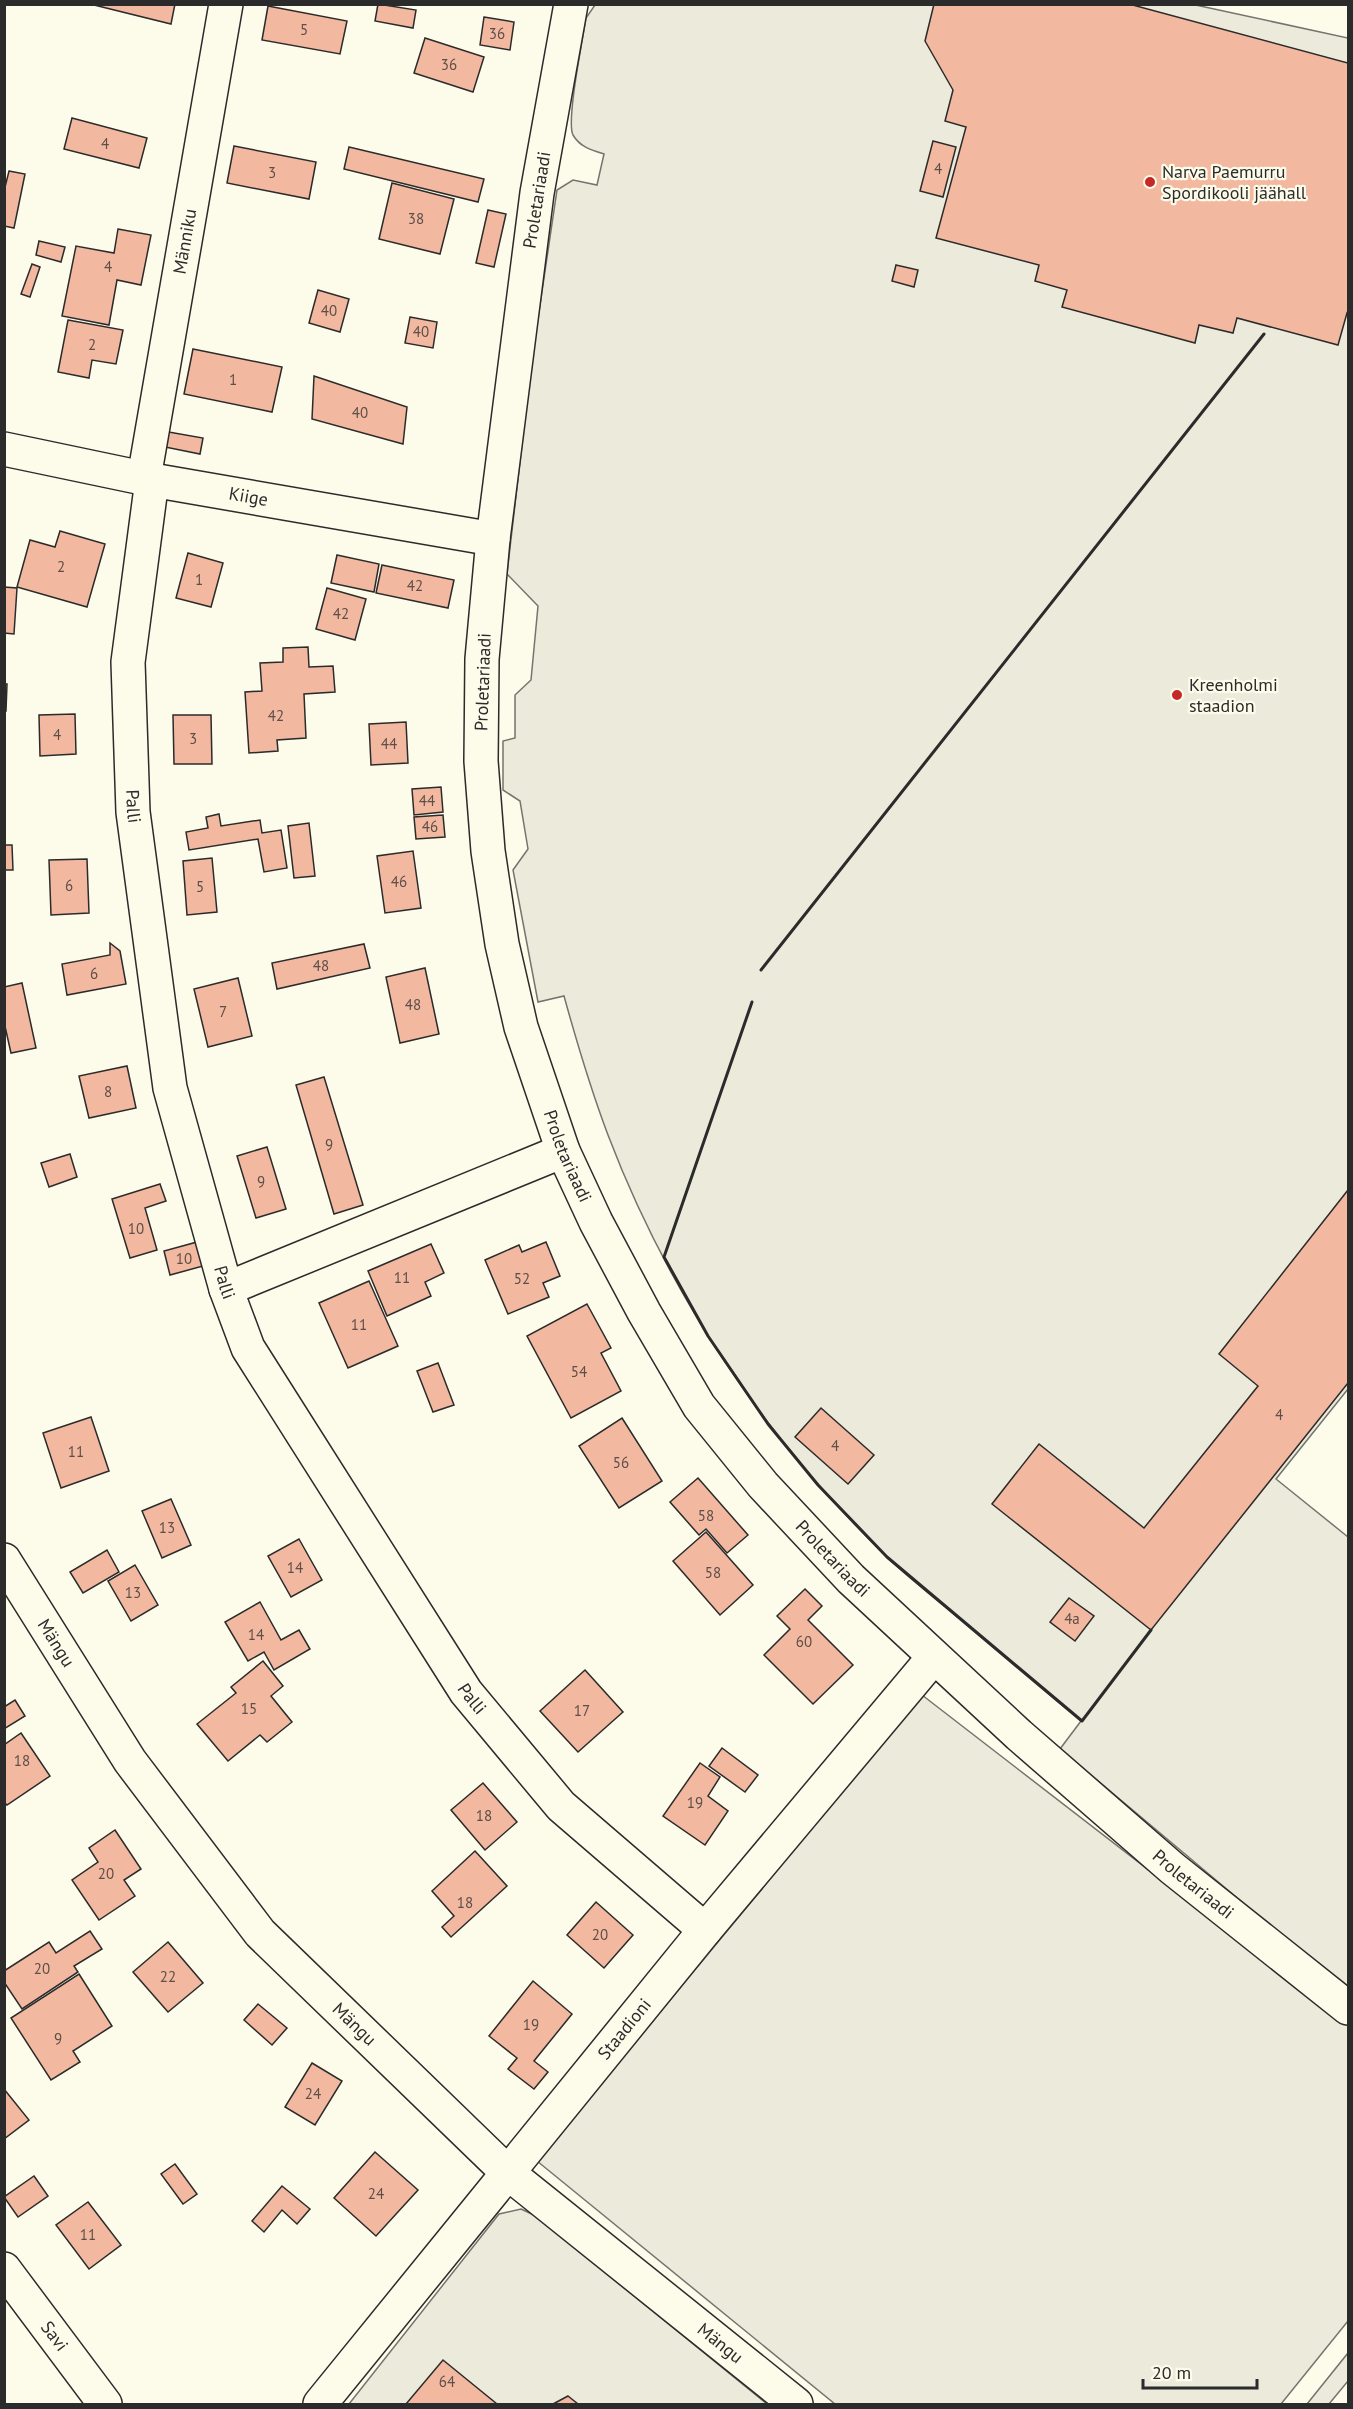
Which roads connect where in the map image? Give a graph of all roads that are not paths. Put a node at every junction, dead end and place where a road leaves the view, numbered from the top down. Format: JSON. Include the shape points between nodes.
{"nodes":[{"id":1,"x":226,"y":4,"type":"edge"},
{"id":2,"x":571,"y":4,"type":"edge"},
{"id":3,"x":4,"y":449,"type":"edge"},
{"id":4,"x":148,"y":479,"type":"junction"},
{"id":5,"x":494,"y":539,"type":"junction"},
{"id":6,"x":563,"y":1151,"type":"junction"},
{"id":7,"x":226,"y":1290,"type":"junction"},
{"id":8,"x":4,"y":1560,"type":"edge"},
{"id":9,"x":933,"y":1658,"type":"junction"},
{"id":10,"x":705,"y":1930,"type":"junction"},
{"id":11,"x":1348,"y":2008,"type":"edge"},
{"id":12,"x":508,"y":2173,"type":"junction"},
{"id":13,"x":4,"y":2269,"type":"edge"},
{"id":14,"x":105,"y":2404,"type":"edge"},
{"id":15,"x":320,"y":2404,"type":"edge"},
{"id":16,"x":796,"y":2404,"type":"edge"}],
"edges":[{"from":1,"to":4,"type":"street","name":"Männiku"},
{"from":2,"to":5,"type":"street","name":"Proletariaadi","via":[[537,193]]},
{"from":3,"to":4,"type":"street","name":"Kiige"},
{"from":4,"to":5,"type":"street","name":"Kiige"},
{"from":4,"to":7,"type":"street","name":"Palli","via":[[128,662],[133,812],[170,1088]]},
{"from":5,"to":6,"type":"street","name":"Proletariaadi","via":[[482,659],[481,761],[488,851],[502,944],[521,1027]]},
{"from":6,"to":7,"type":"street"},
{"from":6,"to":9,"type":"street","name":"Proletariaadi","via":[[596,1222],[699,1406],[763,1485],[851,1579]]},
{"from":7,"to":10,"type":"street","name":"Palli","via":[[248,1348],[466,1692],[561,1806]]},
{"from":8,"to":12,"type":"street","name":"Mängu","via":[[130,1761],[260,1933]]},
{"from":9,"to":10,"type":"street","name":"Staadioni"},
{"from":9,"to":11,"type":"street","name":"Proletariaadi","via":[[1172,1868]]},
{"from":10,"to":12,"type":"street","name":"Staadioni"},
{"from":12,"to":15,"type":"street","name":"Staadioni"},
{"from":12,"to":16,"type":"street","name":"Mängu"},
{"from":13,"to":14,"type":"street","name":"Savi"}]}
